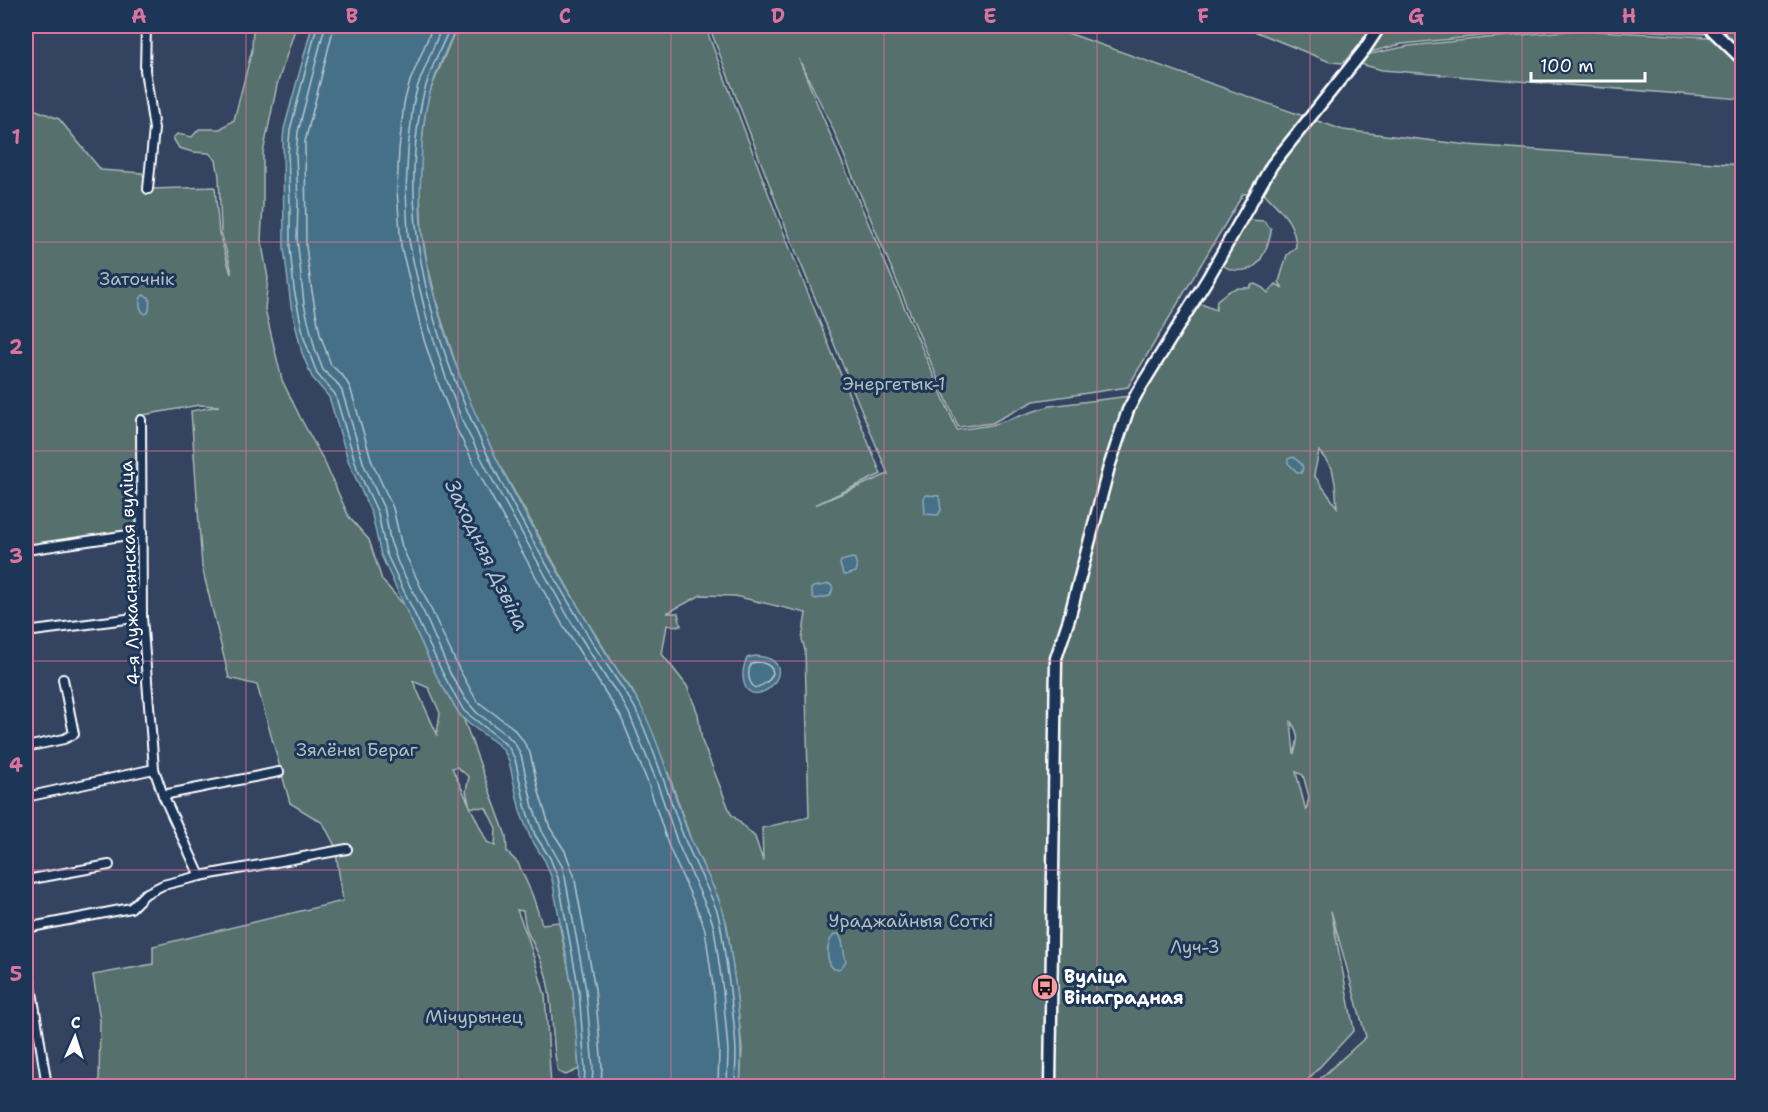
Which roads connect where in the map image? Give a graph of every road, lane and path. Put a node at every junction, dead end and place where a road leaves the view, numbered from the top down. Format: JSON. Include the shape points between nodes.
{"nodes":[{"id":1,"x":146,"y":26,"type":"edge"},
{"id":2,"x":1380,"y":26,"type":"edge"},
{"id":3,"x":1708,"y":26,"type":"edge"},
{"id":4,"x":1743,"y":59,"type":"edge"},
{"id":5,"x":148,"y":189,"type":"dead end"},
{"id":6,"x":141,"y":420,"type":"dead end"},
{"id":7,"x":142,"y":533,"type":"junction"},
{"id":8,"x":26,"y":550,"type":"edge"},
{"id":9,"x":142,"y":617,"type":"junction"},
{"id":10,"x":26,"y":632,"type":"edge"},
{"id":11,"x":63,"y":679,"type":"dead end"},
{"id":12,"x":26,"y":747,"type":"edge"},
{"id":13,"x":154,"y":769,"type":"junction"},
{"id":14,"x":279,"y":772,"type":"dead end"},
{"id":15,"x":163,"y":795,"type":"junction"},
{"id":16,"x":26,"y":797,"type":"edge"},
{"id":17,"x":347,"y":849,"type":"dead end"},
{"id":18,"x":109,"y":866,"type":"dead end"},
{"id":19,"x":200,"y":876,"type":"junction"},
{"id":20,"x":26,"y":880,"type":"edge"},
{"id":21,"x":26,"y":928,"type":"edge"},
{"id":22,"x":26,"y":954,"type":"edge"},
{"id":23,"x":36,"y":1024,"type":"junction"},
{"id":24,"x":26,"y":1027,"type":"edge"},
{"id":25,"x":47,"y":1086,"type":"edge"},
{"id":26,"x":1050,"y":1086,"type":"edge"}],
"edges":[{"from":1,"to":5,"type":"street","via":[[145,70],[154,129]]},
{"from":2,"to":26,"type":"street","via":[[1272,165],[1123,420],[1056,658]]},
{"from":3,"to":4,"type":"street"},
{"from":6,"to":7,"type":"street","name":"4-я Лужаснянская вуліца"},
{"from":7,"to":8,"type":"street"},
{"from":7,"to":9,"type":"street","name":"4-я Лужаснянская вуліца"},
{"from":9,"to":10,"type":"street"},
{"from":9,"to":13,"type":"street","name":"4-я Лужаснянская вуліца"},
{"from":11,"to":12,"type":"street","via":[[74,734]]},
{"from":13,"to":15,"type":"street","name":"4-я Лужаснянская вуліца"},
{"from":13,"to":16,"type":"street"},
{"from":14,"to":15,"type":"street"},
{"from":15,"to":19,"type":"street","name":"4-я Лужаснянская вуліца"},
{"from":17,"to":19,"type":"street"},
{"from":18,"to":20,"type":"street"},
{"from":19,"to":21,"type":"street","via":[[163,885],[145,894],[131,908]]},
{"from":22,"to":23,"type":"street"},
{"from":23,"to":24,"type":"street"},
{"from":23,"to":25,"type":"street"}]}
